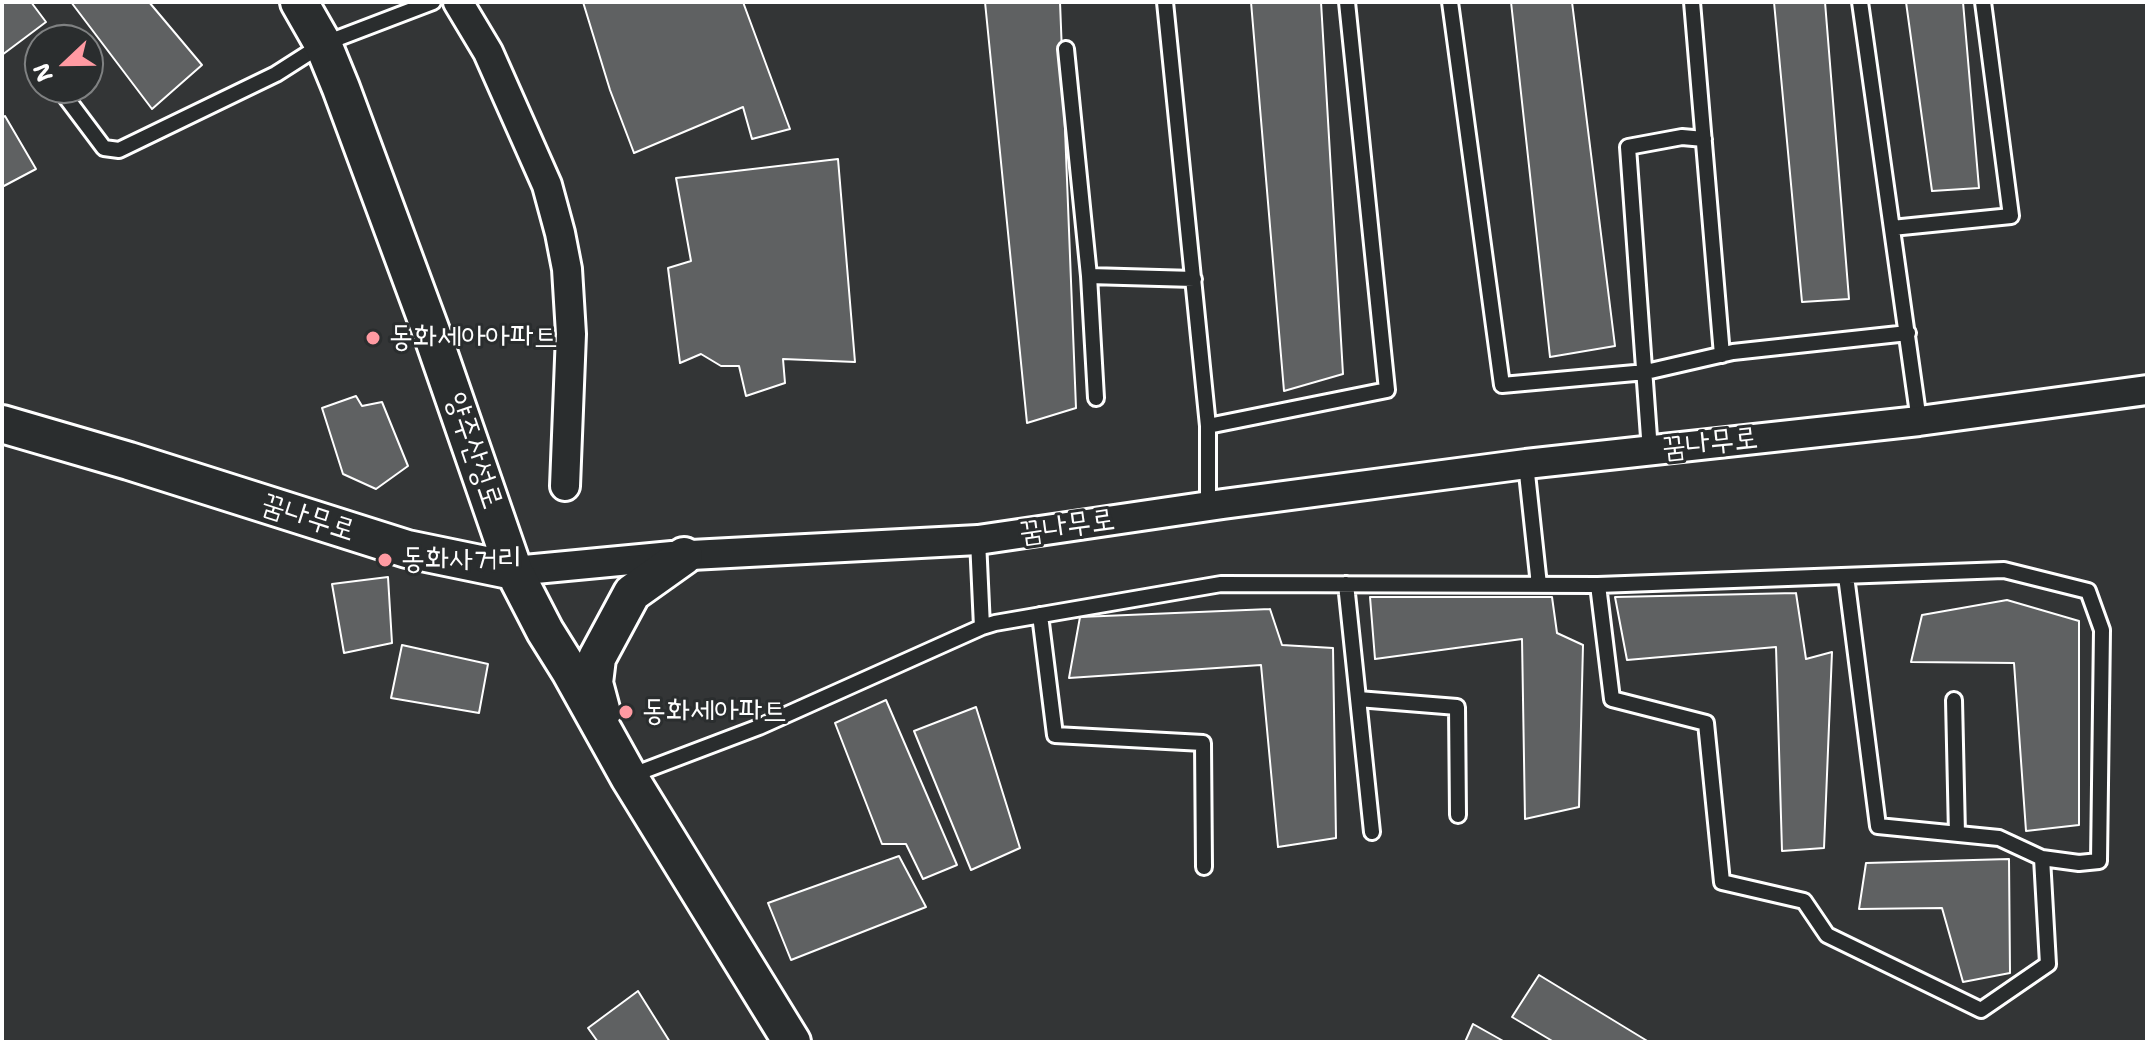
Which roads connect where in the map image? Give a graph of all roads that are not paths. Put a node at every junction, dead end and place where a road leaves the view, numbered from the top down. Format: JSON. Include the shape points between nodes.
{"nodes":[{"id":1,"x":299,"y":2,"type":"edge"},
{"id":2,"x":433,"y":2,"type":"edge"},
{"id":3,"x":458,"y":2,"type":"edge"},
{"id":4,"x":1165,"y":2,"type":"edge"},
{"id":5,"x":1347,"y":2,"type":"edge"},
{"id":6,"x":1450,"y":2,"type":"edge"},
{"id":7,"x":1692,"y":2,"type":"edge"},
{"id":8,"x":1860,"y":2,"type":"edge"},
{"id":9,"x":1983,"y":2,"type":"edge"},
{"id":10,"x":323,"y":44,"type":"junction"},
{"id":11,"x":1066,"y":49,"type":"dead end"},
{"id":12,"x":71,"y":104,"type":"edge"},
{"id":13,"x":1704,"y":139,"type":"junction"},
{"id":14,"x":1892,"y":228,"type":"junction"},
{"id":15,"x":1089,"y":276,"type":"junction"},
{"id":16,"x":1194,"y":279,"type":"junction"},
{"id":17,"x":1908,"y":333,"type":"junction"},
{"id":18,"x":1722,"y":355,"type":"junction"},
{"id":19,"x":1646,"y":372,"type":"junction"},
{"id":20,"x":2147,"y":390,"type":"edge"},
{"id":21,"x":1096,"y":398,"type":"dead end"},
{"id":22,"x":1919,"y":421,"type":"junction"},
{"id":23,"x":2,"y":424,"type":"edge"},
{"id":24,"x":1208,"y":426,"type":"junction"},
{"id":25,"x":1650,"y":451,"type":"junction"},
{"id":26,"x":1526,"y":464,"type":"junction"},
{"id":27,"x":565,"y":486,"type":"dead end"},
{"id":28,"x":1208,"y":507,"type":"junction"},
{"id":29,"x":978,"y":540,"type":"junction"},
{"id":30,"x":684,"y":556,"type":"junction"},
{"id":31,"x":514,"y":571,"type":"junction"},
{"id":32,"x":1846,"y":576,"type":"junction"},
{"id":33,"x":1346,"y":584,"type":"junction"},
{"id":34,"x":1539,"y":585,"type":"junction"},
{"id":35,"x":1598,"y":585,"type":"junction"},
{"id":36,"x":1040,"y":615,"type":"junction"},
{"id":37,"x":982,"y":627,"type":"junction"},
{"id":38,"x":1358,"y":699,"type":"junction"},
{"id":39,"x":1954,"y":700,"type":"dead end"},
{"id":40,"x":609,"y":741,"type":"junction"},
{"id":41,"x":629,"y":777,"type":"junction"},
{"id":42,"x":1458,"y":815,"type":"dead end"},
{"id":43,"x":1372,"y":832,"type":"dead end"},
{"id":44,"x":1957,"y":834,"type":"junction"},
{"id":45,"x":2042,"y":858,"type":"junction"},
{"id":46,"x":1204,"y":867,"type":"dead end"},
{"id":47,"x":792,"y":1042,"type":"edge"}],
"edges":[{"from":1,"to":10,"type":"street","name":"양주산성로"},
{"from":2,"to":10,"type":"lane"},
{"from":3,"to":27,"type":"street","via":[[488,52],[547,185],[560,233],[571,334]]},
{"from":4,"to":16,"type":"lane"},
{"from":5,"to":24,"type":"lane","via":[[1387,390]]},
{"from":6,"to":19,"type":"lane","via":[[1502,385]]},
{"from":7,"to":13,"type":"lane"},
{"from":8,"to":14,"type":"lane"},
{"from":9,"to":14,"type":"lane","via":[[2011,216]]},
{"from":10,"to":12,"type":"lane","via":[[276,74],[119,150],[104,148]]},
{"from":10,"to":31,"type":"street","name":"양주산성로"},
{"from":11,"to":15,"type":"lane"},
{"from":13,"to":18,"type":"lane"},
{"from":13,"to":19,"type":"lane","via":[[1682,137],[1628,147]]},
{"from":14,"to":17,"type":"lane"},
{"from":15,"to":16,"type":"lane"},
{"from":15,"to":21,"type":"lane"},
{"from":16,"to":24,"type":"lane"},
{"from":17,"to":18,"type":"lane"},
{"from":17,"to":22,"type":"lane"},
{"from":18,"to":19,"type":"lane"},
{"from":19,"to":25,"type":"lane"},
{"from":20,"to":22,"type":"street","name":"꿈나무로"},
{"from":22,"to":25,"type":"street","name":"꿈나무로"},
{"from":23,"to":31,"type":"street","name":"꿈나무로","via":[[407,549]]},
{"from":24,"to":28,"type":"lane"},
{"from":25,"to":26,"type":"street","name":"꿈나무로"},
{"from":26,"to":28,"type":"street","name":"꿈나무로"},
{"from":26,"to":34,"type":"lane"},
{"from":28,"to":29,"type":"street","name":"꿈나무로"},
{"from":29,"to":30,"type":"street","name":"꿈나무로"},
{"from":29,"to":37,"type":"lane"},
{"from":30,"to":31,"type":"street","name":"꿈나무로"},
{"from":30,"to":40,"type":"street","via":[[632,593],[597,658],[594,683]]},
{"from":31,"to":40,"type":"street","name":"양주산성로"},
{"from":32,"to":35,"type":"lane"},
{"from":32,"to":44,"type":"lane","via":[[1878,826]]},
{"from":32,"to":45,"type":"lane","via":[[2004,570],[2088,591],[2102,630],[2099,861]]},
{"from":33,"to":34,"type":"lane"},
{"from":33,"to":36,"type":"lane","via":[[1221,584]]},
{"from":33,"to":38,"type":"lane"},
{"from":34,"to":35,"type":"lane"},
{"from":35,"to":45,"type":"lane","via":[[1612,699],[1706,723],[1722,882],[1804,901],[1827,935],[1981,1010],[2048,964]]},
{"from":36,"to":37,"type":"lane"},
{"from":36,"to":46,"type":"lane","via":[[1055,735],[1203,743]]},
{"from":37,"to":41,"type":"lane","via":[[759,727]]},
{"from":38,"to":42,"type":"lane","via":[[1457,707]]},
{"from":38,"to":43,"type":"lane"},
{"from":39,"to":44,"type":"lane"},
{"from":40,"to":41,"type":"street","name":"양주산성로"},
{"from":41,"to":47,"type":"street","name":"양주산성로"},
{"from":44,"to":45,"type":"lane","via":[[1999,838]]}]}
